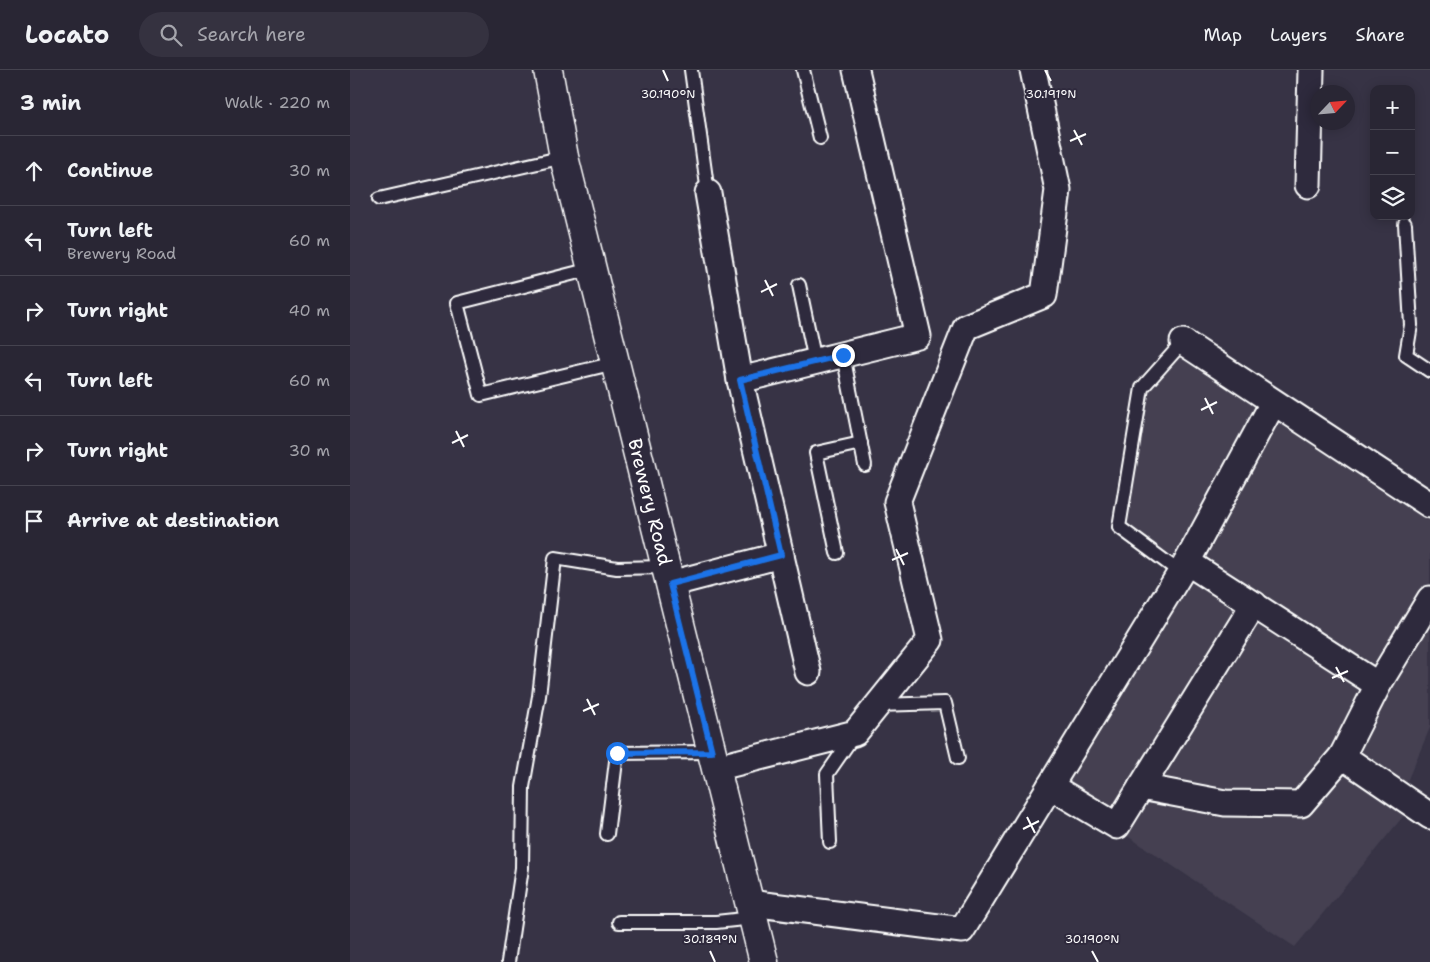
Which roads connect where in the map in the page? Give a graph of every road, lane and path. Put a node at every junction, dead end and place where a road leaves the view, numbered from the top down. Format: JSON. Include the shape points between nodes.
{"nodes":[{"id":1,"x":548,"y":70,"type":"edge"},
{"id":2,"x":691,"y":70,"type":"edge"},
{"id":3,"x":803,"y":70,"type":"edge"},
{"id":4,"x":856,"y":70,"type":"edge"},
{"id":5,"x":1033,"y":70,"type":"edge"},
{"id":6,"x":1311,"y":70,"type":"edge"},
{"id":7,"x":820,"y":138,"type":"dead end"},
{"id":8,"x":564,"y":157,"type":"junction"},
{"id":9,"x":1308,"y":185,"type":"dead end"},
{"id":10,"x":708,"y":193,"type":"joint"},
{"id":11,"x":379,"y":198,"type":"dead end"},
{"id":12,"x":1405,"y":224,"type":"dead end"},
{"id":13,"x":591,"y":269,"type":"junction"},
{"id":14,"x":799,"y":285,"type":"dead end"},
{"id":15,"x":1184,"y":342,"type":"joint"},
{"id":16,"x":843,"y":355,"type":"junction"},
{"id":17,"x":815,"y":361,"type":"junction"},
{"id":18,"x":615,"y":362,"type":"junction"},
{"id":19,"x":1430,"y":370,"type":"edge"},
{"id":20,"x":740,"y":380,"type":"junction"},
{"id":21,"x":1274,"y":403,"type":"junction"},
{"id":22,"x":861,"y":443,"type":"junction"},
{"id":23,"x":866,"y":465,"type":"dead end"},
{"id":24,"x":1430,"y":505,"type":"edge"},
{"id":25,"x":837,"y":553,"type":"dead end"},
{"id":26,"x":781,"y":555,"type":"junction"},
{"id":27,"x":1184,"y":568,"type":"junction"},
{"id":28,"x":668,"y":576,"type":"junction"},
{"id":29,"x":1430,"y":599,"type":"edge"},
{"id":30,"x":1254,"y":604,"type":"junction"},
{"id":31,"x":808,"y":672,"type":"dead end"},
{"id":32,"x":1378,"y":685,"type":"junction"},
{"id":33,"x":877,"y":705,"type":"junction"},
{"id":34,"x":855,"y":733,"type":"junction"},
{"id":35,"x":1342,"y":756,"type":"junction"},
{"id":36,"x":958,"y":758,"type":"dead end"},
{"id":37,"x":714,"y":760,"type":"junction"},
{"id":38,"x":1050,"y":786,"type":"junction"},
{"id":39,"x":1141,"y":787,"type":"junction"},
{"id":40,"x":1430,"y":816,"type":"edge"},
{"id":41,"x":607,"y":834,"type":"dead end"},
{"id":42,"x":830,"y":842,"type":"dead end"},
{"id":43,"x":752,"y":910,"type":"junction"},
{"id":44,"x":619,"y":922,"type":"dead end"},
{"id":45,"x":508,"y":962,"type":"edge"},
{"id":46,"x":764,"y":962,"type":"edge"}],
"edges":[{"from":1,"to":8,"type":"main road","name":"Brewery Road"},
{"from":2,"to":10,"type":"lane"},
{"from":3,"to":7,"type":"lane"},
{"from":4,"to":16,"type":"street","via":[[918,336]]},
{"from":5,"to":33,"type":"street","via":[[1058,190],[1044,295],[966,327],[898,502],[930,640]]},
{"from":6,"to":9,"type":"street"},
{"from":8,"to":11,"type":"lane"},
{"from":8,"to":13,"type":"main road","name":"Brewery Road"},
{"from":10,"to":20,"type":"street"},
{"from":12,"to":19,"type":"lane","via":[[1411,325],[1406,354]]},
{"from":13,"to":18,"type":"main road","name":"Brewery Road"},
{"from":13,"to":18,"type":"lane","via":[[457,303],[481,395]]},
{"from":14,"to":17,"type":"lane"},
{"from":15,"to":21,"type":"street"},
{"from":15,"to":27,"type":"lane","via":[[1142,388],[1119,527]]},
{"from":16,"to":17,"type":"street"},
{"from":16,"to":22,"type":"lane"},
{"from":17,"to":20,"type":"street"},
{"from":18,"to":28,"type":"main road","name":"Brewery Road"},
{"from":20,"to":26,"type":"street"},
{"from":21,"to":24,"type":"street"},
{"from":21,"to":27,"type":"street"},
{"from":22,"to":23,"type":"lane"},
{"from":22,"to":25,"type":"lane","via":[[816,453]]},
{"from":26,"to":28,"type":"street"},
{"from":26,"to":31,"type":"street"},
{"from":27,"to":30,"type":"street"},
{"from":27,"to":38,"type":"street"},
{"from":28,"to":37,"type":"main road","name":"Brewery Road"},
{"from":28,"to":45,"type":"lane","via":[[555,558],[539,696],[523,787],[522,868]]},
{"from":29,"to":32,"type":"street"},
{"from":30,"to":32,"type":"street"},
{"from":30,"to":39,"type":"street"},
{"from":32,"to":35,"type":"street"},
{"from":33,"to":34,"type":"street"},
{"from":33,"to":36,"type":"lane","via":[[945,703]]},
{"from":34,"to":37,"type":"street"},
{"from":34,"to":42,"type":"lane","via":[[827,774]]},
{"from":35,"to":39,"type":"street","via":[[1300,804],[1225,803]]},
{"from":35,"to":40,"type":"street"},
{"from":37,"to":41,"type":"lane","via":[[617,753]]},
{"from":37,"to":43,"type":"main road","name":"Brewery Road"},
{"from":38,"to":39,"type":"street","via":[[1117,826]]},
{"from":38,"to":43,"type":"street","via":[[962,930]]},
{"from":43,"to":44,"type":"lane","via":[[716,922]]},
{"from":43,"to":46,"type":"main road","name":"Brewery Road"}]}
